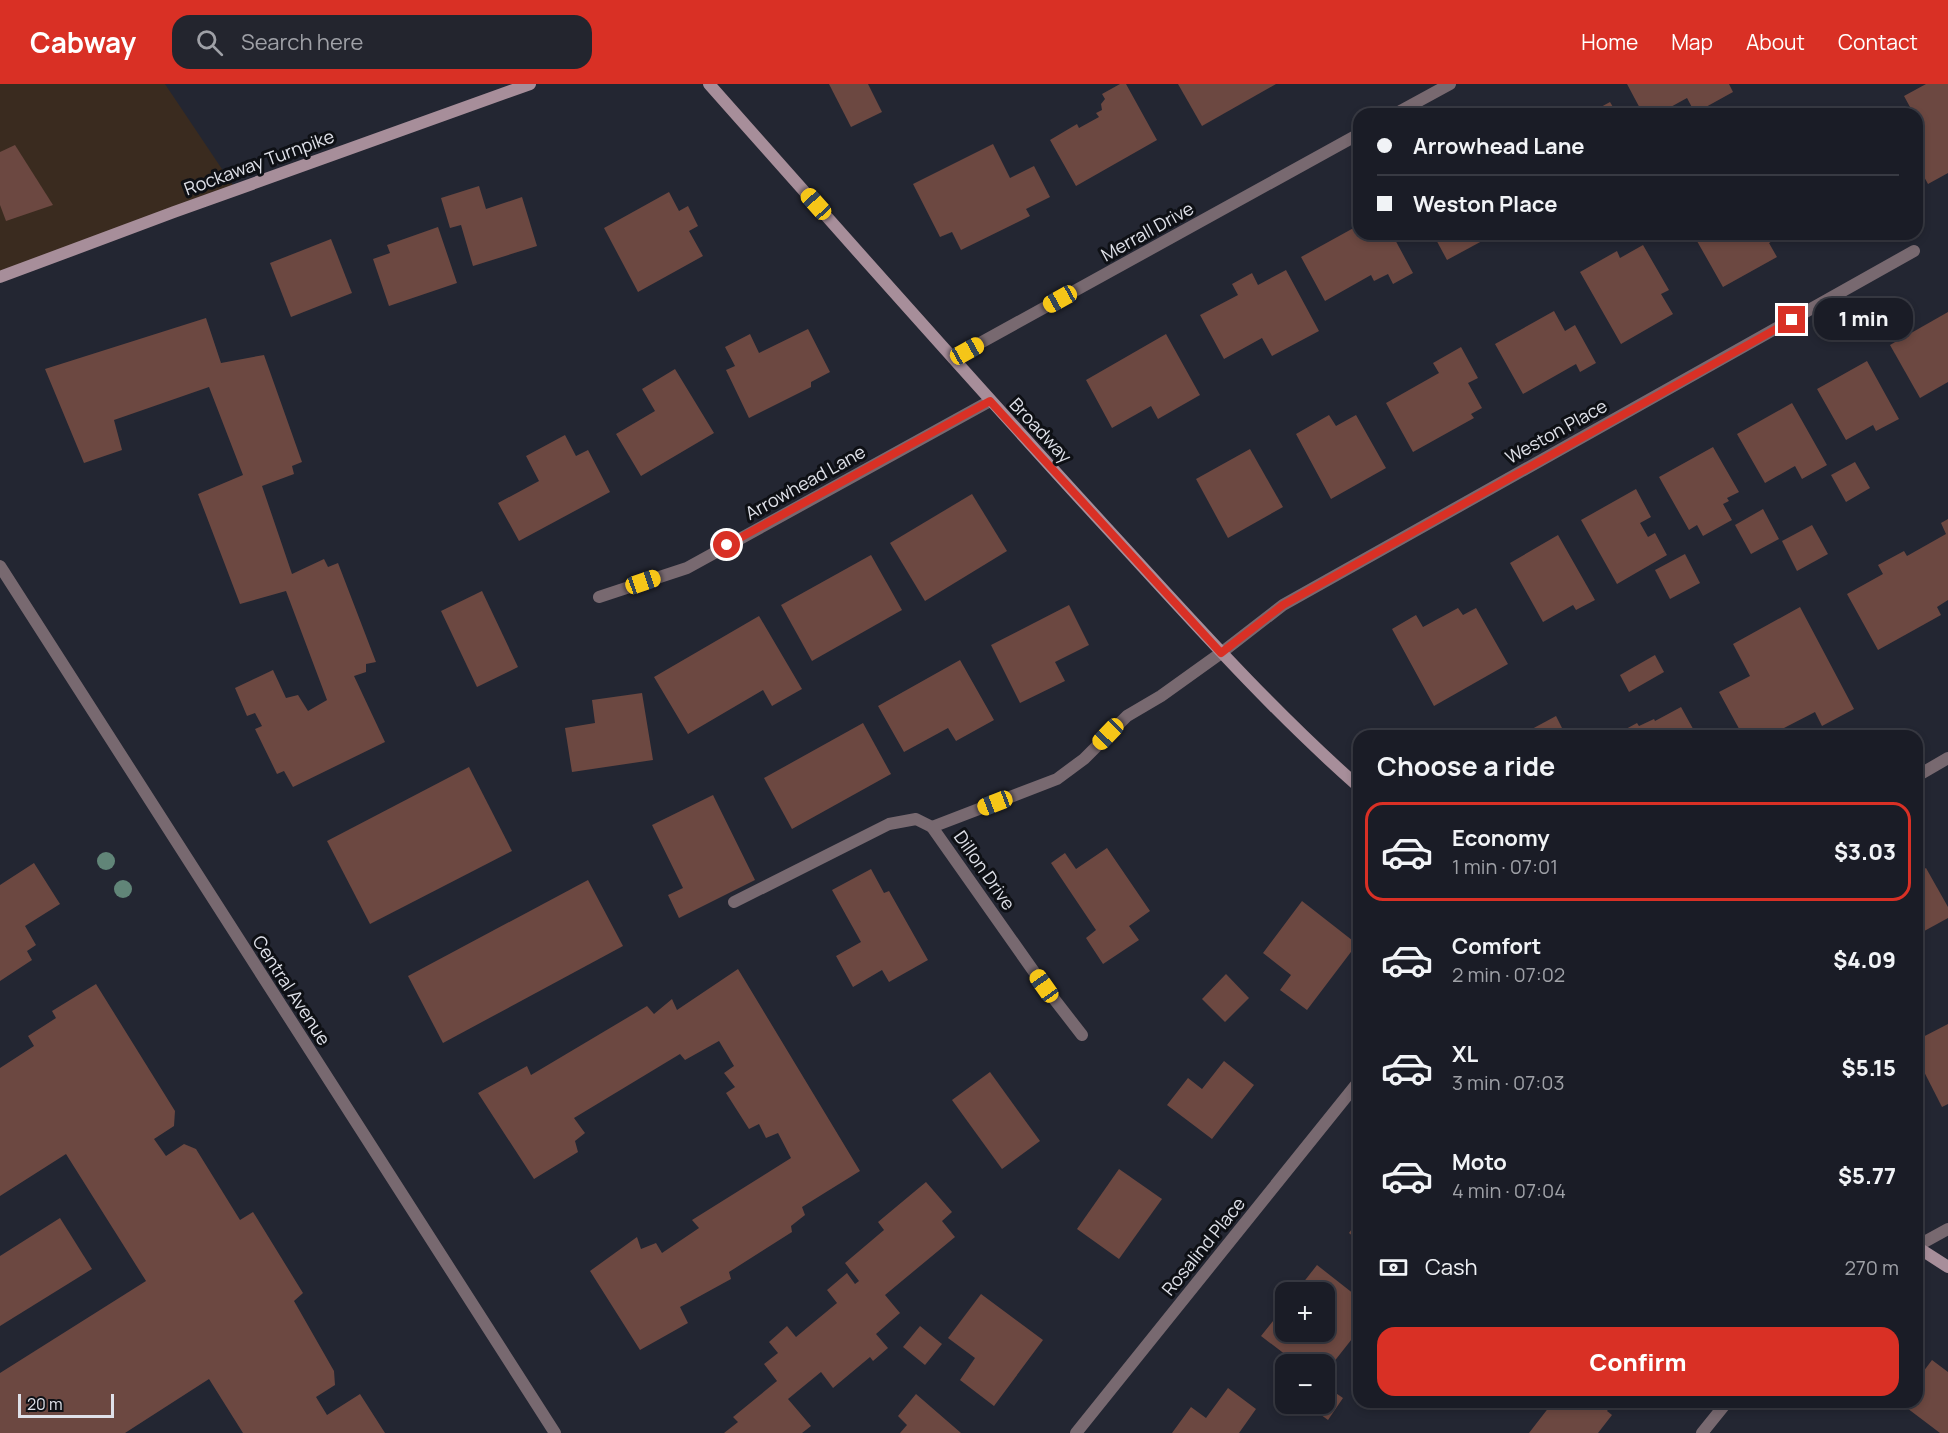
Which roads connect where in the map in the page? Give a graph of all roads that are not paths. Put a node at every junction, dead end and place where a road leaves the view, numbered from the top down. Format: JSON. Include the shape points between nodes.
{"nodes":[{"id":1,"x":530,"y":84,"type":"edge"},
{"id":2,"x":709,"y":84,"type":"edge"},
{"id":3,"x":1450,"y":84,"type":"edge"},
{"id":4,"x":1406,"y":108,"type":"edge"},
{"id":5,"x":1353,"y":137,"type":"edge"},
{"id":6,"x":1914,"y":251,"type":"dead end"},
{"id":7,"x":0,"y":278,"type":"edge"},
{"id":8,"x":953,"y":358,"type":"junction"},
{"id":9,"x":990,"y":401,"type":"junction"},
{"id":10,"x":0,"y":566,"type":"edge"},
{"id":11,"x":599,"y":597,"type":"dead end"},
{"id":12,"x":1221,"y":653,"type":"junction"},
{"id":13,"x":1948,"y":758,"type":"edge"},
{"id":14,"x":1923,"y":773,"type":"edge"},
{"id":15,"x":1353,"y":783,"type":"edge"},
{"id":16,"x":932,"y":827,"type":"junction"},
{"id":17,"x":735,"y":902,"type":"dead end"},
{"id":18,"x":1082,"y":1035,"type":"dead end"},
{"id":19,"x":1353,"y":1088,"type":"edge"},
{"id":20,"x":1948,"y":1229,"type":"edge"},
{"id":21,"x":1923,"y":1243,"type":"edge"},
{"id":22,"x":1923,"y":1250,"type":"edge"},
{"id":23,"x":1948,"y":1268,"type":"edge"},
{"id":24,"x":1722,"y":1408,"type":"edge"},
{"id":25,"x":555,"y":1433,"type":"edge"},
{"id":26,"x":1076,"y":1433,"type":"edge"},
{"id":27,"x":1702,"y":1433,"type":"edge"}],
"edges":[{"from":1,"to":7,"type":"main road","name":"Rockaway Turnpike"},
{"from":2,"to":8,"type":"main road","name":"Broadway"},
{"from":3,"to":4,"type":"street"},
{"from":5,"to":8,"type":"street","name":"Merrall Drive"},
{"from":6,"to":12,"type":"street","name":"Weston Place","via":[[1283,605]]},
{"from":8,"to":9,"type":"main road","name":"Broadway"},
{"from":9,"to":11,"type":"street","name":"Arrowhead Lane","via":[[687,568]]},
{"from":9,"to":12,"type":"main road","name":"Broadway"},
{"from":10,"to":25,"type":"street","name":"Central Avenue"},
{"from":12,"to":15,"type":"main road","name":"Broadway"},
{"from":12,"to":16,"type":"street","name":"Dillon Drive","via":[[1126,716],[1084,759],[1057,779]]},
{"from":13,"to":14,"type":"street"},
{"from":16,"to":17,"type":"street","via":[[916,819],[889,824]]},
{"from":16,"to":18,"type":"street","name":"Dillon Drive"},
{"from":19,"to":26,"type":"street","name":"Rosalind Place"},
{"from":20,"to":21,"type":"street"},
{"from":22,"to":23,"type":"main road"},
{"from":24,"to":27,"type":"street"}]}
